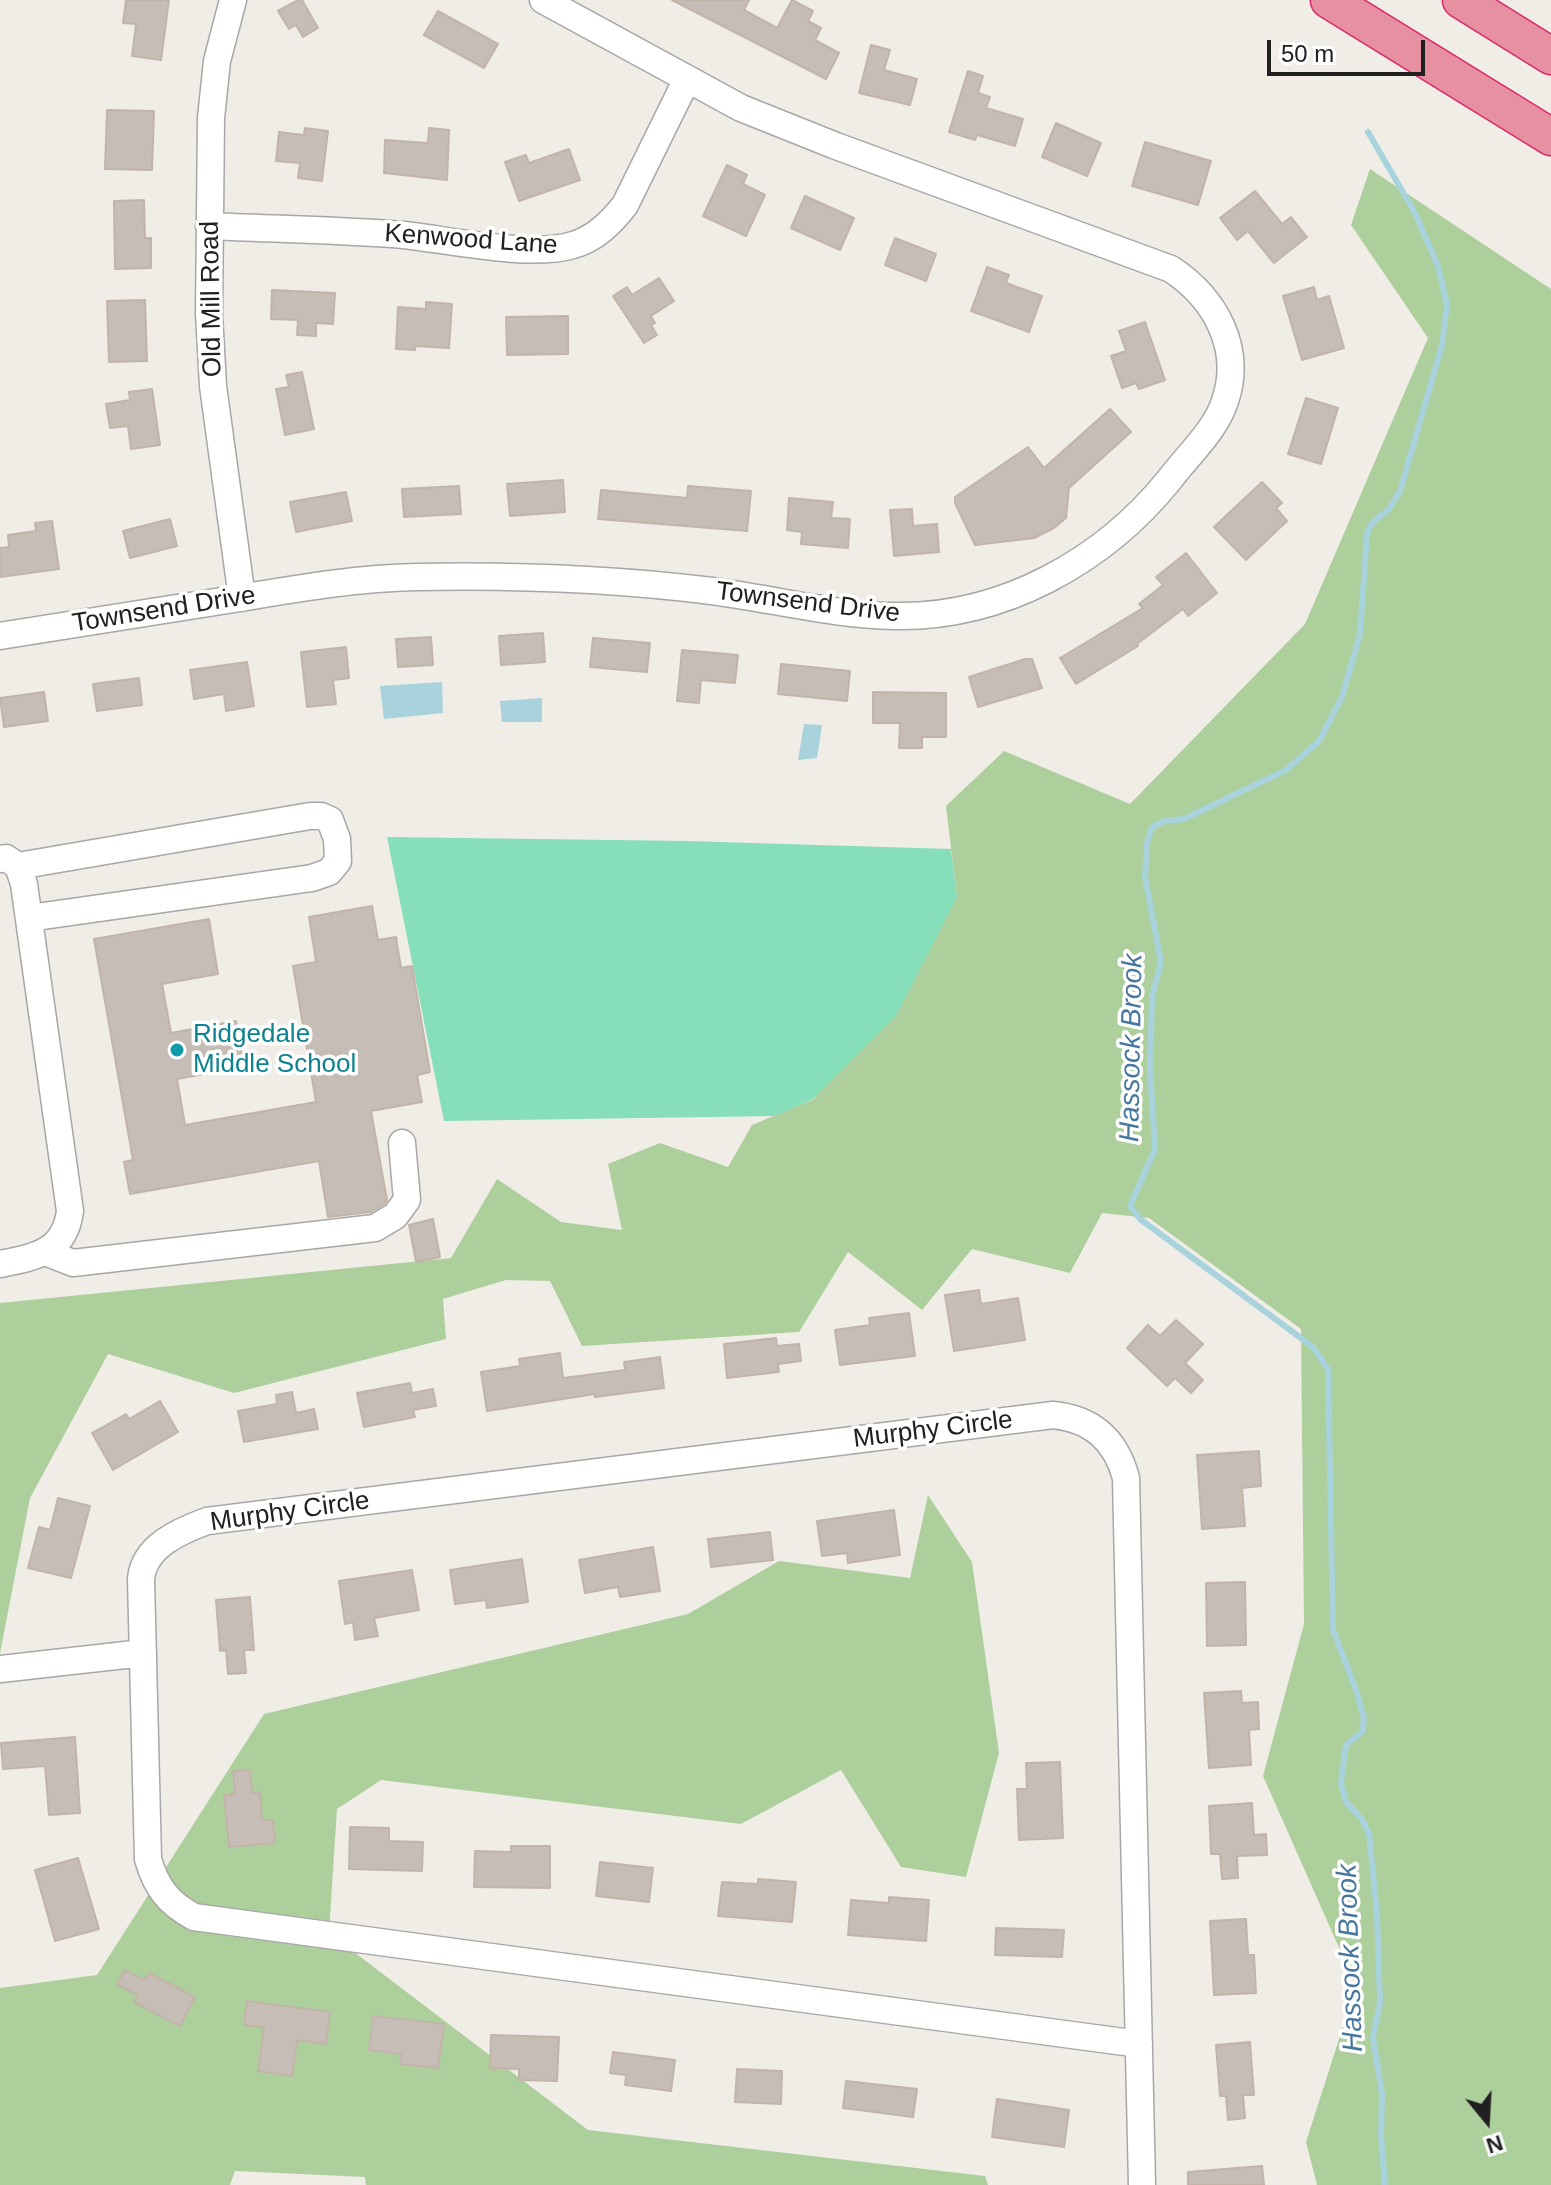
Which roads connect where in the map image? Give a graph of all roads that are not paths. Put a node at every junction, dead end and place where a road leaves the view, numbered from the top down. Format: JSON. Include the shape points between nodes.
{"nodes":[{"id":1,"x":233,"y":0,"type":"edge"},
{"id":2,"x":543,"y":0,"type":"edge"},
{"id":3,"x":1329,"y":0,"type":"edge"},
{"id":4,"x":1461,"y":0,"type":"edge"},
{"id":5,"x":1551,"y":56,"type":"edge"},
{"id":6,"x":687,"y":79,"type":"junction"},
{"id":7,"x":1551,"y":137,"type":"edge"},
{"id":8,"x":209,"y":226,"type":"junction"},
{"id":9,"x":242,"y":598,"type":"junction"},
{"id":10,"x":0,"y":636,"type":"edge"},
{"id":11,"x":9,"y":863,"type":"edge"},
{"id":12,"x":29,"y":918,"type":"junction"},
{"id":13,"x":402,"y":1143,"type":"dead end"},
{"id":14,"x":45,"y":1252,"type":"junction"},
{"id":15,"x":0,"y":1264,"type":"edge"},
{"id":16,"x":143,"y":1653,"type":"junction"},
{"id":17,"x":0,"y":1669,"type":"edge"},
{"id":18,"x":1139,"y":2044,"type":"junction"},
{"id":19,"x":1142,"y":2185,"type":"edge"}],
"edges":[{"from":1,"to":8,"type":"street","name":"Old Mill Road","via":[[217,61]]},
{"from":2,"to":6,"type":"street","name":"Townsend Drive"},
{"from":3,"to":7,"type":"highway"},
{"from":4,"to":5,"type":"highway"},
{"from":6,"to":8,"type":"street","name":"Kenwood Lane","via":[[625,205],[595,235],[573,245],[520,248],[324,230]]},
{"from":6,"to":9,"type":"street","name":"Townsend Drive","via":[[741,108],[836,146],[1181,275],[1207,299],[1228,342],[1229,390],[1214,423],[1150,504],[1084,560],[1016,594],[932,614],[871,614],[686,588],[513,576],[379,579]]},
{"from":8,"to":9,"type":"street","name":"Old Mill Road","via":[[213,386]]},
{"from":9,"to":10,"type":"street","name":"Townsend Drive"},
{"from":11,"to":12,"type":"street"},
{"from":11,"to":12,"type":"street","via":[[310,816],[330,820],[337,839],[338,861],[329,872],[312,878]]},
{"from":12,"to":14,"type":"street","via":[[70,1211],[59,1242]]},
{"from":13,"to":14,"type":"street","via":[[407,1200],[395,1216],[375,1228],[73,1263]]},
{"from":14,"to":15,"type":"street"},
{"from":16,"to":17,"type":"street"},
{"from":16,"to":18,"type":"street","name":"Murphy Circle","via":[[148,1859],[163,1894],[194,1917]]},
{"from":16,"to":18,"type":"street","name":"Murphy Circle","via":[[145,1563],[168,1539],[207,1521],[1053,1415],[1086,1422],[1112,1443],[1126,1478]]},
{"from":18,"to":19,"type":"street","name":"Murphy Circle"}]}
